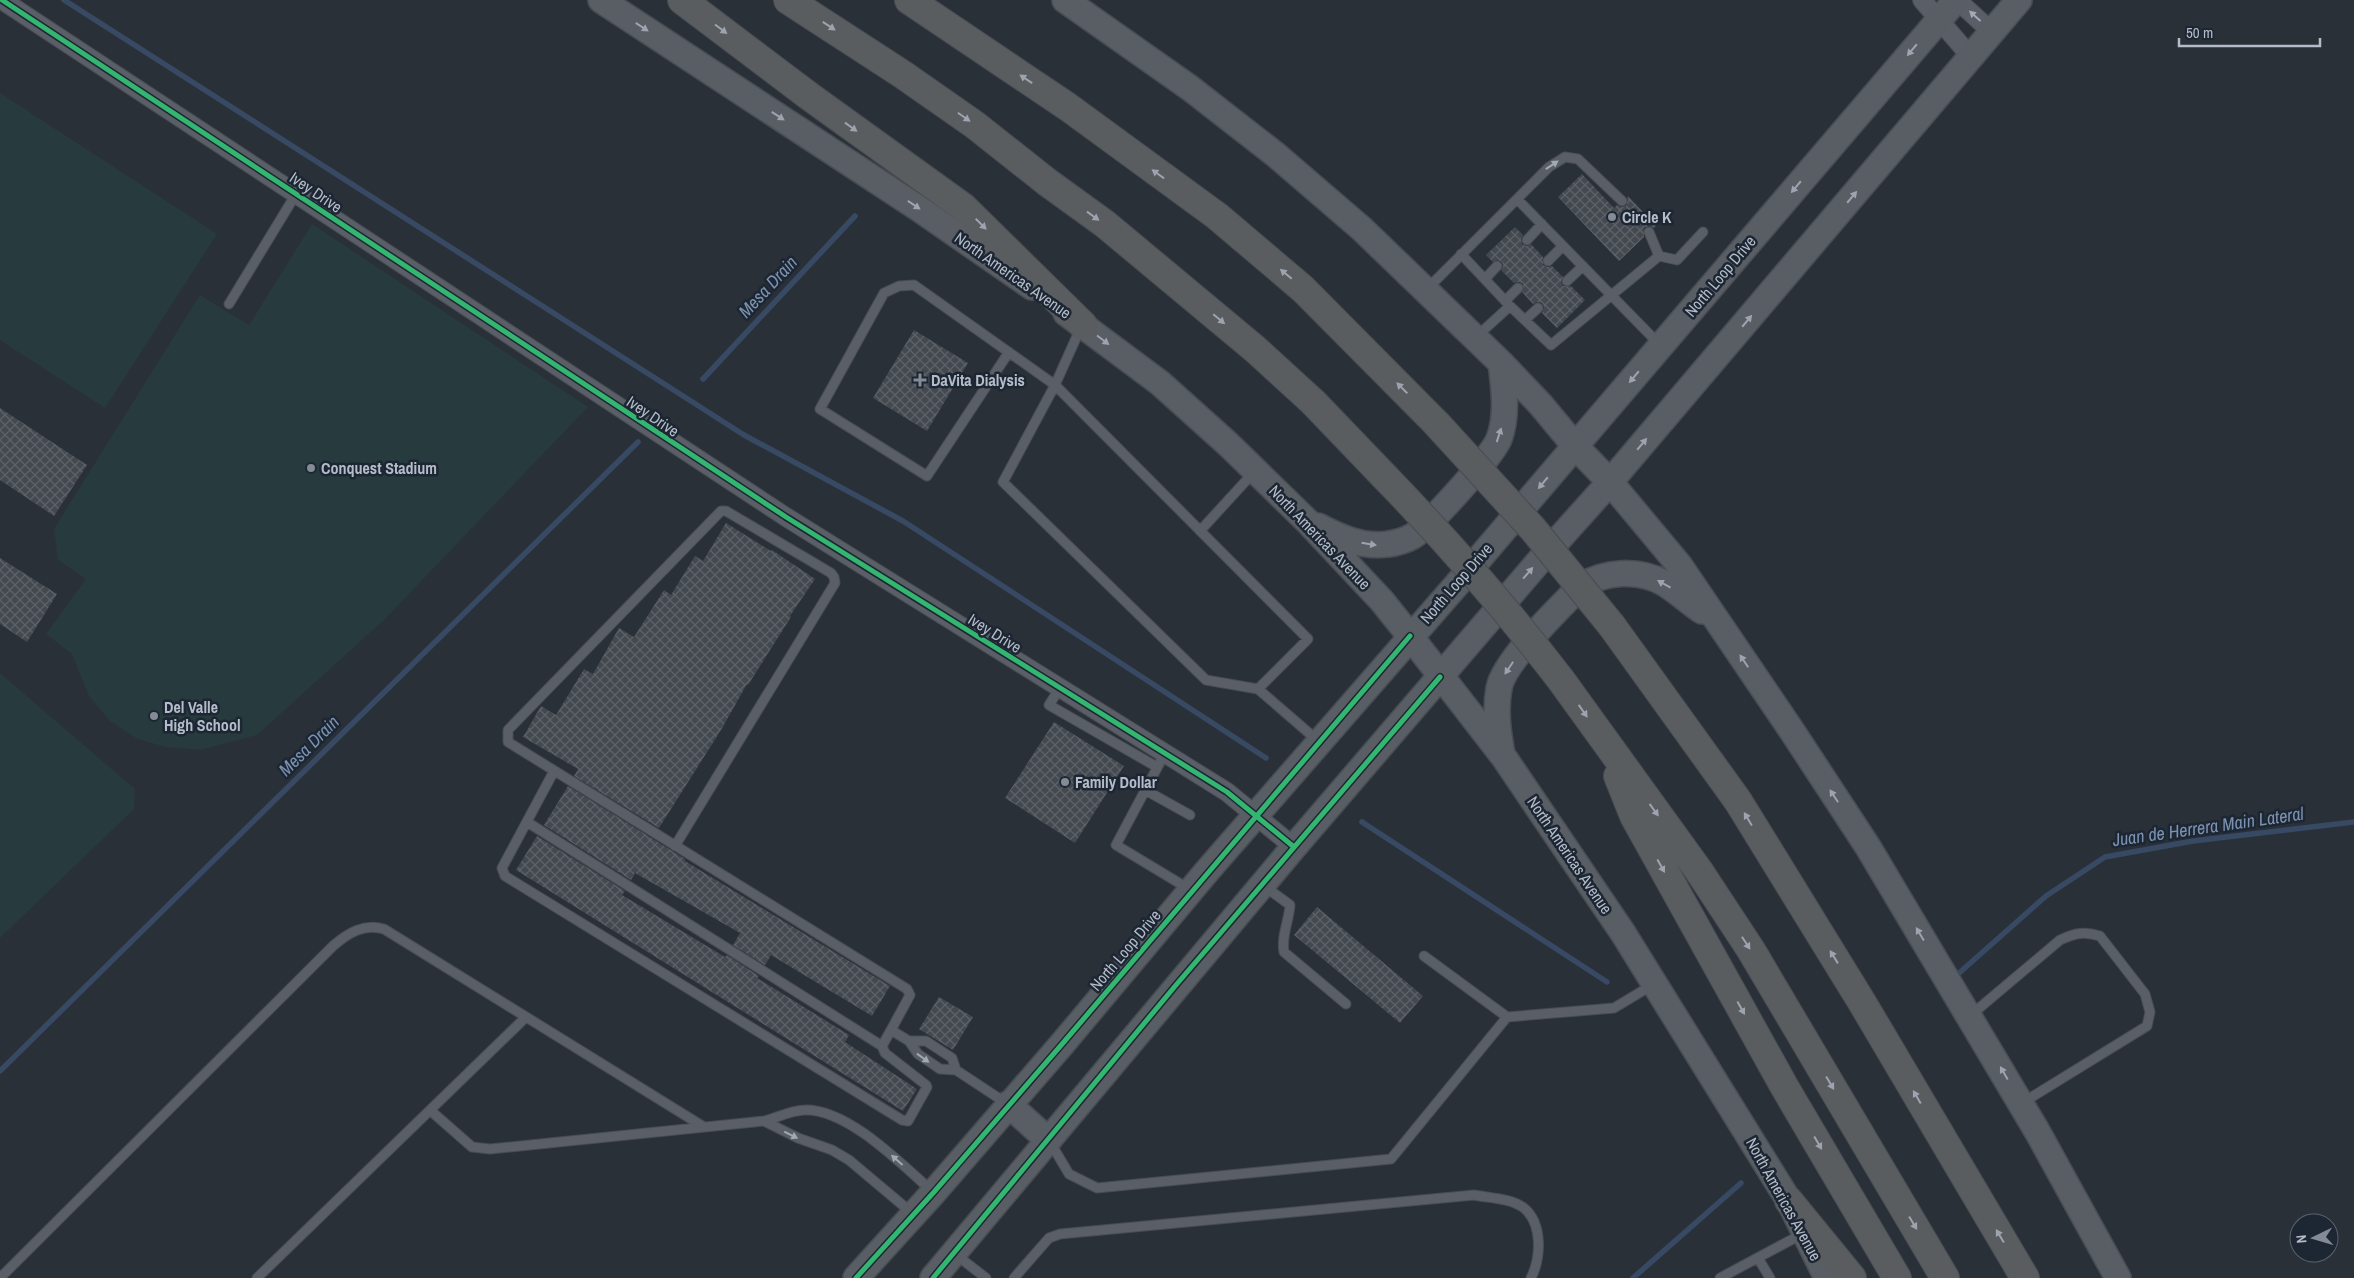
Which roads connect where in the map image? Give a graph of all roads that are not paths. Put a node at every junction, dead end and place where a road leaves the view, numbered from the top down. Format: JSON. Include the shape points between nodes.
{"nodes":[{"id":1,"x":2,"y":0,"type":"edge"},
{"id":2,"x":601,"y":0,"type":"edge"},
{"id":3,"x":682,"y":0,"type":"edge"},
{"id":4,"x":788,"y":0,"type":"edge"},
{"id":5,"x":909,"y":0,"type":"edge"},
{"id":6,"x":1065,"y":0,"type":"edge"},
{"id":7,"x":1922,"y":0,"type":"edge"},
{"id":8,"x":1957,"y":0,"type":"edge"},
{"id":9,"x":2019,"y":0,"type":"edge"},
{"id":10,"x":1938,"y":19,"type":"junction"},
{"id":11,"x":1992,"y":32,"type":"junction"},
{"id":12,"x":1971,"y":57,"type":"junction"},
{"id":13,"x":296,"y":194,"type":"junction"},
{"id":14,"x":1517,"y":199,"type":"junction"},
{"id":15,"x":1622,"y":201,"type":"dead end"},
{"id":16,"x":1542,"y":224,"type":"junction"},
{"id":17,"x":1649,"y":232,"type":"dead end"},
{"id":18,"x":1703,"y":232,"type":"dead end"},
{"id":19,"x":1527,"y":240,"type":"dead end"},
{"id":20,"x":1563,"y":246,"type":"junction"},
{"id":21,"x":1462,"y":254,"type":"junction"},
{"id":22,"x":1659,"y":256,"type":"junction"},
{"id":23,"x":1548,"y":261,"type":"dead end"},
{"id":24,"x":1497,"y":266,"type":"dead end"},
{"id":25,"x":1583,"y":266,"type":"junction"},
{"id":26,"x":1485,"y":279,"type":"junction"},
{"id":27,"x":1567,"y":281,"type":"dead end"},
{"id":28,"x":1518,"y":288,"type":"dead end"},
{"id":29,"x":1427,"y":289,"type":"junction"},
{"id":30,"x":1611,"y":296,"type":"junction"},
{"id":31,"x":229,"y":304,"type":"dead end"},
{"id":32,"x":1508,"y":304,"type":"junction"},
{"id":33,"x":1538,"y":308,"type":"dead end"},
{"id":34,"x":1525,"y":320,"type":"junction"},
{"id":35,"x":1083,"y":324,"type":"junction"},
{"id":36,"x":1475,"y":338,"type":"junction"},
{"id":37,"x":1661,"y":346,"type":"junction"},
{"id":38,"x":1009,"y":352,"type":"junction"},
{"id":39,"x":1501,"y":363,"type":"junction"},
{"id":40,"x":1055,"y":385,"type":"junction"},
{"id":41,"x":1575,"y":446,"type":"junction"},
{"id":42,"x":1255,"y":470,"type":"junction"},
{"id":43,"x":1610,"y":482,"type":"junction"},
{"id":44,"x":1307,"y":521,"type":"junction"},
{"id":45,"x":1200,"y":531,"type":"junction"},
{"id":46,"x":1718,"y":623,"type":"junction"},
{"id":47,"x":1410,"y":636,"type":"junction"},
{"id":48,"x":1440,"y":677,"type":"junction"},
{"id":49,"x":1258,"y":689,"type":"junction"},
{"id":50,"x":1320,"y":742,"type":"junction"},
{"id":51,"x":1604,"y":742,"type":"junction"},
{"id":52,"x":1502,"y":756,"type":"junction"},
{"id":53,"x":1161,"y":760,"type":"junction"},
{"id":54,"x":554,"y":770,"type":"junction"},
{"id":55,"x":1145,"y":790,"type":"junction"},
{"id":56,"x":1190,"y":815,"type":"dead end"},
{"id":57,"x":1256,"y":816,"type":"junction"},
{"id":58,"x":527,"y":822,"type":"junction"},
{"id":59,"x":675,"y":846,"type":"junction"},
{"id":60,"x":1294,"y":847,"type":"junction"},
{"id":61,"x":1262,"y":885,"type":"junction"},
{"id":62,"x":1191,"y":891,"type":"junction"},
{"id":63,"x":1424,"y":956,"type":"dead end"},
{"id":64,"x":1654,"y":983,"type":"junction"},
{"id":65,"x":1346,"y":1004,"type":"dead end"},
{"id":66,"x":1970,"y":1016,"type":"junction"},
{"id":67,"x":526,"y":1017,"type":"junction"},
{"id":68,"x":1507,"y":1017,"type":"junction"},
{"id":69,"x":891,"y":1030,"type":"junction"},
{"id":70,"x":909,"y":1041,"type":"junction"},
{"id":71,"x":882,"y":1046,"type":"junction"},
{"id":72,"x":956,"y":1070,"type":"junction"},
{"id":73,"x":1008,"y":1104,"type":"junction"},
{"id":74,"x":2021,"y":1104,"type":"junction"},
{"id":75,"x":431,"y":1111,"type":"junction"},
{"id":76,"x":764,"y":1121,"type":"junction"},
{"id":77,"x":704,"y":1127,"type":"junction"},
{"id":78,"x":2037,"y":1130,"type":"junction"},
{"id":79,"x":1048,"y":1140,"type":"junction"},
{"id":80,"x":934,"y":1192,"type":"junction"},
{"id":81,"x":1788,"y":1200,"type":"junction"},
{"id":82,"x":914,"y":1215,"type":"junction"},
{"id":83,"x":1804,"y":1233,"type":"junction"},
{"id":84,"x":954,"y":1253,"type":"junction"},
{"id":85,"x":1758,"y":1258,"type":"junction"},
{"id":86,"x":0,"y":1278,"type":"edge"},
{"id":87,"x":257,"y":1278,"type":"edge"},
{"id":88,"x":856,"y":1278,"type":"edge"},
{"id":89,"x":933,"y":1278,"type":"edge"},
{"id":90,"x":986,"y":1278,"type":"edge"},
{"id":91,"x":1014,"y":1278,"type":"edge"},
{"id":92,"x":1531,"y":1278,"type":"edge"},
{"id":93,"x":1720,"y":1278,"type":"edge"},
{"id":94,"x":1770,"y":1278,"type":"edge"},
{"id":95,"x":1827,"y":1278,"type":"edge"},
{"id":96,"x":1852,"y":1278,"type":"edge"},
{"id":97,"x":1897,"y":1278,"type":"edge"},
{"id":98,"x":1946,"y":1278,"type":"edge"},
{"id":99,"x":2026,"y":1278,"type":"edge"},
{"id":100,"x":2118,"y":1278,"type":"edge"},
{"id":101,"x":2134,"y":1278,"type":"edge"}],
"edges":[{"from":1,"to":13,"type":"street","name":"Ivey Drive"},
{"from":2,"to":35,"type":"main road","name":"North Americas Avenue","one_way":true,"via":[[918,208]]},
{"from":3,"to":35,"type":"highway","one_way":true,"via":[[963,207]]},
{"from":4,"to":51,"type":"highway","one_way":true,"bridge":true,"via":[[975,125],[1105,224],[1313,402],[1456,551],[1520,626]]},
{"from":99,"to":5,"type":"highway","one_way":true,"bridge":true,"via":[[1738,801],[1612,626],[1533,529],[1436,422],[1303,289],[1217,216],[1068,107]]},
{"from":6,"to":29,"type":"main road","via":[[1190,88],[1276,155]]},
{"from":7,"to":10,"type":"street"},
{"from":8,"to":10,"type":"main road","name":"North Loop Drive"},
{"from":11,"to":8,"type":"street","one_way":true},
{"from":9,"to":11,"type":"main road"},
{"from":10,"to":12,"type":"street"},
{"from":10,"to":37,"type":"main road","name":"North Loop Drive","one_way":true},
{"from":11,"to":12,"type":"main road"},
{"from":43,"to":12,"type":"main road","one_way":true},
{"from":13,"to":31,"type":"lane"},
{"from":13,"to":53,"type":"street","name":"Ivey Drive","via":[[786,518],[1060,688]]},
{"from":14,"to":15,"type":"lane","one_way":true,"via":[[1548,167],[1565,157],[1578,160]]},
{"from":14,"to":16,"type":"lane"},
{"from":14,"to":21,"type":"lane"},
{"from":16,"to":19,"type":"lane"},
{"from":16,"to":20,"type":"lane"},
{"from":17,"to":22,"type":"lane"},
{"from":18,"to":22,"type":"lane","via":[[1677,260]]},
{"from":20,"to":23,"type":"lane"},
{"from":20,"to":25,"type":"lane"},
{"from":21,"to":26,"type":"lane"},
{"from":21,"to":29,"type":"lane"},
{"from":22,"to":30,"type":"lane"},
{"from":24,"to":26,"type":"lane"},
{"from":25,"to":27,"type":"lane"},
{"from":25,"to":30,"type":"lane"},
{"from":26,"to":32,"type":"lane"},
{"from":28,"to":32,"type":"lane"},
{"from":29,"to":36,"type":"main road"},
{"from":30,"to":34,"type":"lane","via":[[1551,345]]},
{"from":30,"to":37,"type":"lane"},
{"from":32,"to":34,"type":"lane"},
{"from":32,"to":36,"type":"lane"},
{"from":33,"to":34,"type":"lane"},
{"from":35,"to":40,"type":"lane"},
{"from":35,"to":42,"type":"main road","name":"North Americas Avenue","one_way":true,"via":[[1160,383]]},
{"from":36,"to":39,"type":"main road"},
{"from":37,"to":41,"type":"main road","name":"North Loop Drive","one_way":true},
{"from":38,"to":38,"type":"lane","via":[[926,476],[820,409],[884,293],[899,286],[914,285]]},
{"from":38,"to":40,"type":"lane"},
{"from":39,"to":41,"type":"main road","via":[[1542,405]]},
{"from":44,"to":39,"type":"main road","one_way":true,"via":[[1349,540],[1374,545],[1414,536],[1488,457],[1499,439],[1504,419]]},
{"from":40,"to":45,"type":"lane"},
{"from":40,"to":49,"type":"lane","via":[[1003,482],[1206,680]]},
{"from":41,"to":43,"type":"main road"},
{"from":41,"to":47,"type":"main road","name":"North Loop Drive","one_way":true},
{"from":42,"to":44,"type":"main road","name":"North Americas Avenue"},
{"from":42,"to":45,"type":"lane"},
{"from":43,"to":46,"type":"main road","via":[[1680,566]]},
{"from":48,"to":43,"type":"main road","one_way":true},
{"from":44,"to":47,"type":"main road","name":"North Americas Avenue"},
{"from":45,"to":49,"type":"lane","via":[[1308,639]]},
{"from":46,"to":52,"type":"main road","one_way":true,"via":[[1671,588],[1645,575],[1612,574],[1581,586],[1526,645],[1503,678],[1496,718]]},
{"from":66,"to":46,"type":"main road","one_way":true,"via":[[1868,847]]},
{"from":47,"to":48,"type":"main road","name":"North Americas Avenue"},
{"from":47,"to":50,"type":"main road","name":"North Loop Drive"},
{"from":48,"to":52,"type":"main road","name":"North Americas Avenue"},
{"from":48,"to":60,"type":"main road"},
{"from":49,"to":50,"type":"lane"},
{"from":50,"to":57,"type":"main road","name":"North Loop Drive"},
{"from":51,"to":97,"type":"highway","one_way":true,"via":[[1634,816],[1784,1086]]},
{"from":51,"to":98,"type":"highway","one_way":true,"via":[[1699,871],[1751,950]]},
{"from":52,"to":64,"type":"main road","name":"North Americas Avenue","via":[[1575,859]]},
{"from":53,"to":55,"type":"lane"},
{"from":53,"to":57,"type":"street","name":"Ivey Drive","via":[[1227,792]]},
{"from":54,"to":58,"type":"lane"},
{"from":54,"to":59,"type":"lane"},
{"from":54,"to":59,"type":"lane","via":[[508,742],[508,730],[721,511],[831,573],[835,583]]},
{"from":55,"to":56,"type":"lane"},
{"from":55,"to":62,"type":"lane","via":[[1116,845]]},
{"from":57,"to":60,"type":"street","name":"Ivey Drive"},
{"from":57,"to":62,"type":"main road","name":"North Loop Drive"},
{"from":58,"to":71,"type":"lane"},
{"from":58,"to":71,"type":"lane","via":[[502,868],[505,876],[908,1121],[926,1084],[885,1053]]},
{"from":59,"to":69,"type":"lane","via":[[908,989],[910,995]]},
{"from":60,"to":61,"type":"main road"},
{"from":61,"to":65,"type":"lane","via":[[1290,905],[1282,942],[1284,952]]},
{"from":61,"to":79,"type":"main road"},
{"from":62,"to":73,"type":"main road","name":"North Loop Drive"},
{"from":63,"to":68,"type":"lane"},
{"from":64,"to":68,"type":"lane","via":[[1614,1008]]},
{"from":64,"to":81,"type":"main road","name":"North Americas Avenue"},
{"from":74,"to":66,"type":"main road","one_way":true},
{"from":66,"to":74,"type":"lane","via":[[2060,940],[2076,933],[2100,936],[2145,994],[2150,1012],[2147,1026]]},
{"from":67,"to":75,"type":"lane"},
{"from":67,"to":77,"type":"lane"},
{"from":67,"to":86,"type":"lane","via":[[384,929],[373,926],[347,934]]},
{"from":68,"to":79,"type":"lane","via":[[1391,1159],[1097,1188],[1070,1174]]},
{"from":69,"to":70,"type":"lane"},
{"from":69,"to":71,"type":"lane"},
{"from":70,"to":72,"type":"lane","one_way":true,"via":[[918,1054],[940,1069]]},
{"from":70,"to":72,"type":"lane","via":[[926,1041],[952,1058]]},
{"from":72,"to":73,"type":"lane"},
{"from":73,"to":79,"type":"main road"},
{"from":73,"to":80,"type":"main road","name":"North Loop Drive"},
{"from":74,"to":78,"type":"main road"},
{"from":75,"to":77,"type":"lane","via":[[472,1147],[490,1149]]},
{"from":75,"to":87,"type":"lane"},
{"from":76,"to":77,"type":"lane"},
{"from":80,"to":76,"type":"lane","one_way":true,"via":[[851,1124],[828,1114],[804,1110]]},
{"from":76,"to":82,"type":"lane","one_way":true,"via":[[849,1160]]},
{"from":78,"to":100,"type":"main road"},
{"from":78,"to":101,"type":"main road","via":[[2078,1187]]},
{"from":79,"to":84,"type":"main road"},
{"from":80,"to":82,"type":"main road","name":"North Loop Drive"},
{"from":81,"to":83,"type":"main road","name":"North Americas Avenue"},
{"from":81,"to":96,"type":"highway"},
{"from":82,"to":88,"type":"main road","name":"North Loop Drive"},
{"from":83,"to":85,"type":"lane"},
{"from":83,"to":95,"type":"main road","name":"North Americas Avenue"},
{"from":84,"to":89,"type":"main road"},
{"from":84,"to":90,"type":"lane"},
{"from":85,"to":93,"type":"lane"},
{"from":85,"to":94,"type":"lane"},
{"from":91,"to":92,"type":"lane","via":[[1049,1238],[1060,1234],[1474,1195],[1511,1202],[1523,1208],[1533,1219],[1538,1248],[1536,1268]]}]}
